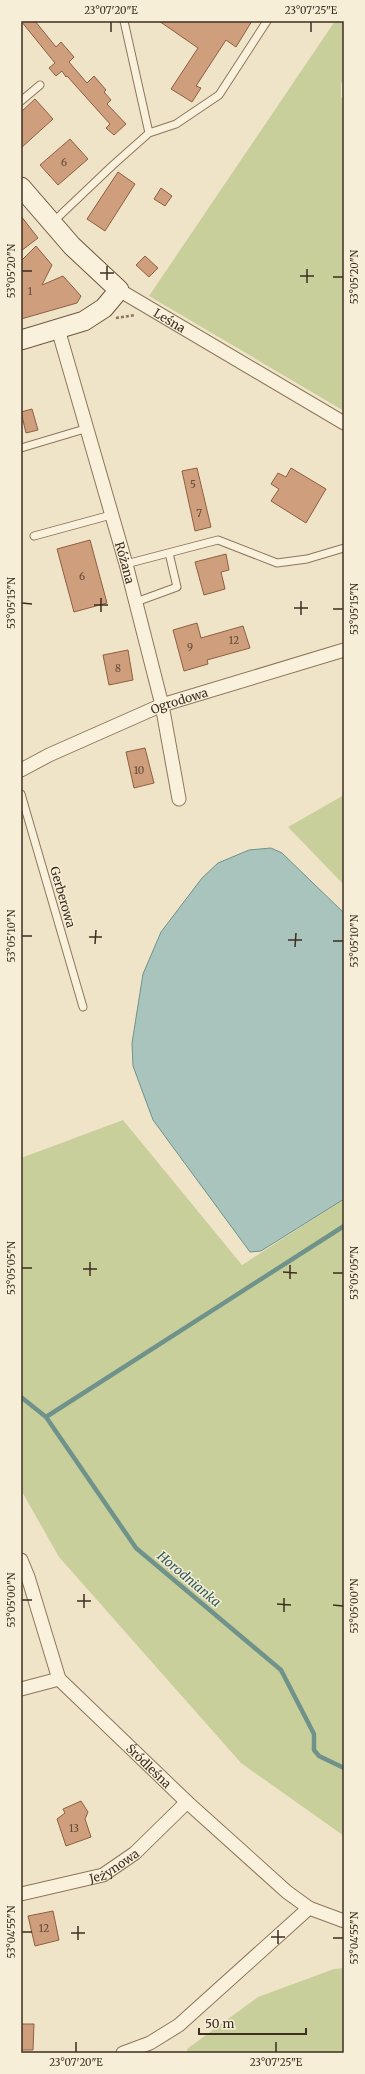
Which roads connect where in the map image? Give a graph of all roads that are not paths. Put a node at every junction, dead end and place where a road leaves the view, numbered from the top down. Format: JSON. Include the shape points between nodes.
{"nodes":[{"id":1,"x":124,"y":21,"type":"edge"},
{"id":2,"x":267,"y":21,"type":"edge"},
{"id":3,"x":40,"y":85,"type":"dead end"},
{"id":4,"x":21,"y":101,"type":"edge"},
{"id":5,"x":149,"y":134,"type":"junction"},
{"id":6,"x":21,"y":187,"type":"edge"},
{"id":7,"x":53,"y":222,"type":"junction"},
{"id":8,"x":119,"y":290,"type":"junction"},
{"id":9,"x":58,"y":330,"type":"junction"},
{"id":10,"x":21,"y":340,"type":"edge"},
{"id":11,"x":344,"y":423,"type":"edge"},
{"id":12,"x":88,"y":428,"type":"junction"},
{"id":13,"x":21,"y":448,"type":"edge"},
{"id":14,"x":112,"y":515,"type":"junction"},
{"id":15,"x":34,"y":536,"type":"dead end"},
{"id":16,"x":344,"y":548,"type":"edge"},
{"id":17,"x":169,"y":553,"type":"junction"},
{"id":18,"x":126,"y":564,"type":"junction"},
{"id":19,"x":136,"y":602,"type":"junction"},
{"id":20,"x":344,"y":650,"type":"edge"},
{"id":21,"x":162,"y":705,"type":"junction"},
{"id":22,"x":21,"y":770,"type":"edge"},
{"id":23,"x":21,"y":794,"type":"edge"},
{"id":24,"x":179,"y":799,"type":"dead end"},
{"id":25,"x":83,"y":1007,"type":"dead end"},
{"id":26,"x":21,"y":1560,"type":"edge"},
{"id":27,"x":59,"y":1679,"type":"junction"},
{"id":28,"x":21,"y":1689,"type":"edge"},
{"id":29,"x":187,"y":1802,"type":"junction"},
{"id":30,"x":21,"y":1894,"type":"edge"},
{"id":31,"x":310,"y":1908,"type":"junction"},
{"id":32,"x":344,"y":1921,"type":"edge"},
{"id":33,"x":123,"y":2053,"type":"edge"}],
"edges":[{"from":1,"to":5,"type":"lane"},
{"from":2,"to":5,"type":"lane","via":[[219,95],[176,124]]},
{"from":3,"to":4,"type":"lane"},
{"from":5,"to":7,"type":"lane","via":[[112,165]]},
{"from":6,"to":7,"type":"street","name":"Leśna"},
{"from":7,"to":8,"type":"street","name":"Leśna","via":[[81,255]]},
{"from":8,"to":9,"type":"street","via":[[98,313]]},
{"from":8,"to":11,"type":"street","name":"Leśna"},
{"from":9,"to":10,"type":"street"},
{"from":9,"to":12,"type":"street","name":"Różana"},
{"from":12,"to":13,"type":"lane"},
{"from":12,"to":14,"type":"street","name":"Różana"},
{"from":14,"to":15,"type":"lane"},
{"from":14,"to":18,"type":"street","name":"Różana"},
{"from":16,"to":17,"type":"lane","via":[[307,559],[277,563],[218,540]]},
{"from":17,"to":18,"type":"lane"},
{"from":17,"to":19,"type":"lane","via":[[177,588]]},
{"from":18,"to":19,"type":"street","name":"Różana"},
{"from":19,"to":21,"type":"street","name":"Różana"},
{"from":20,"to":21,"type":"street","name":"Ogrodowa"},
{"from":21,"to":22,"type":"street","name":"Ogrodowa"},
{"from":21,"to":24,"type":"street","name":"Różana"},
{"from":23,"to":25,"type":"lane","name":"Gerberowa"},
{"from":26,"to":27,"type":"street","name":"Śródleśna"},
{"from":27,"to":28,"type":"street"},
{"from":27,"to":29,"type":"street","name":"Śródleśna"},
{"from":29,"to":30,"type":"street","name":"Jeżynowa","via":[[135,1853],[103,1875]]},
{"from":29,"to":31,"type":"street","name":"Śródleśna","via":[[287,1892]]},
{"from":31,"to":32,"type":"street","name":"Śródleśna"},
{"from":31,"to":33,"type":"street","via":[[179,2025],[150,2043]]}]}
